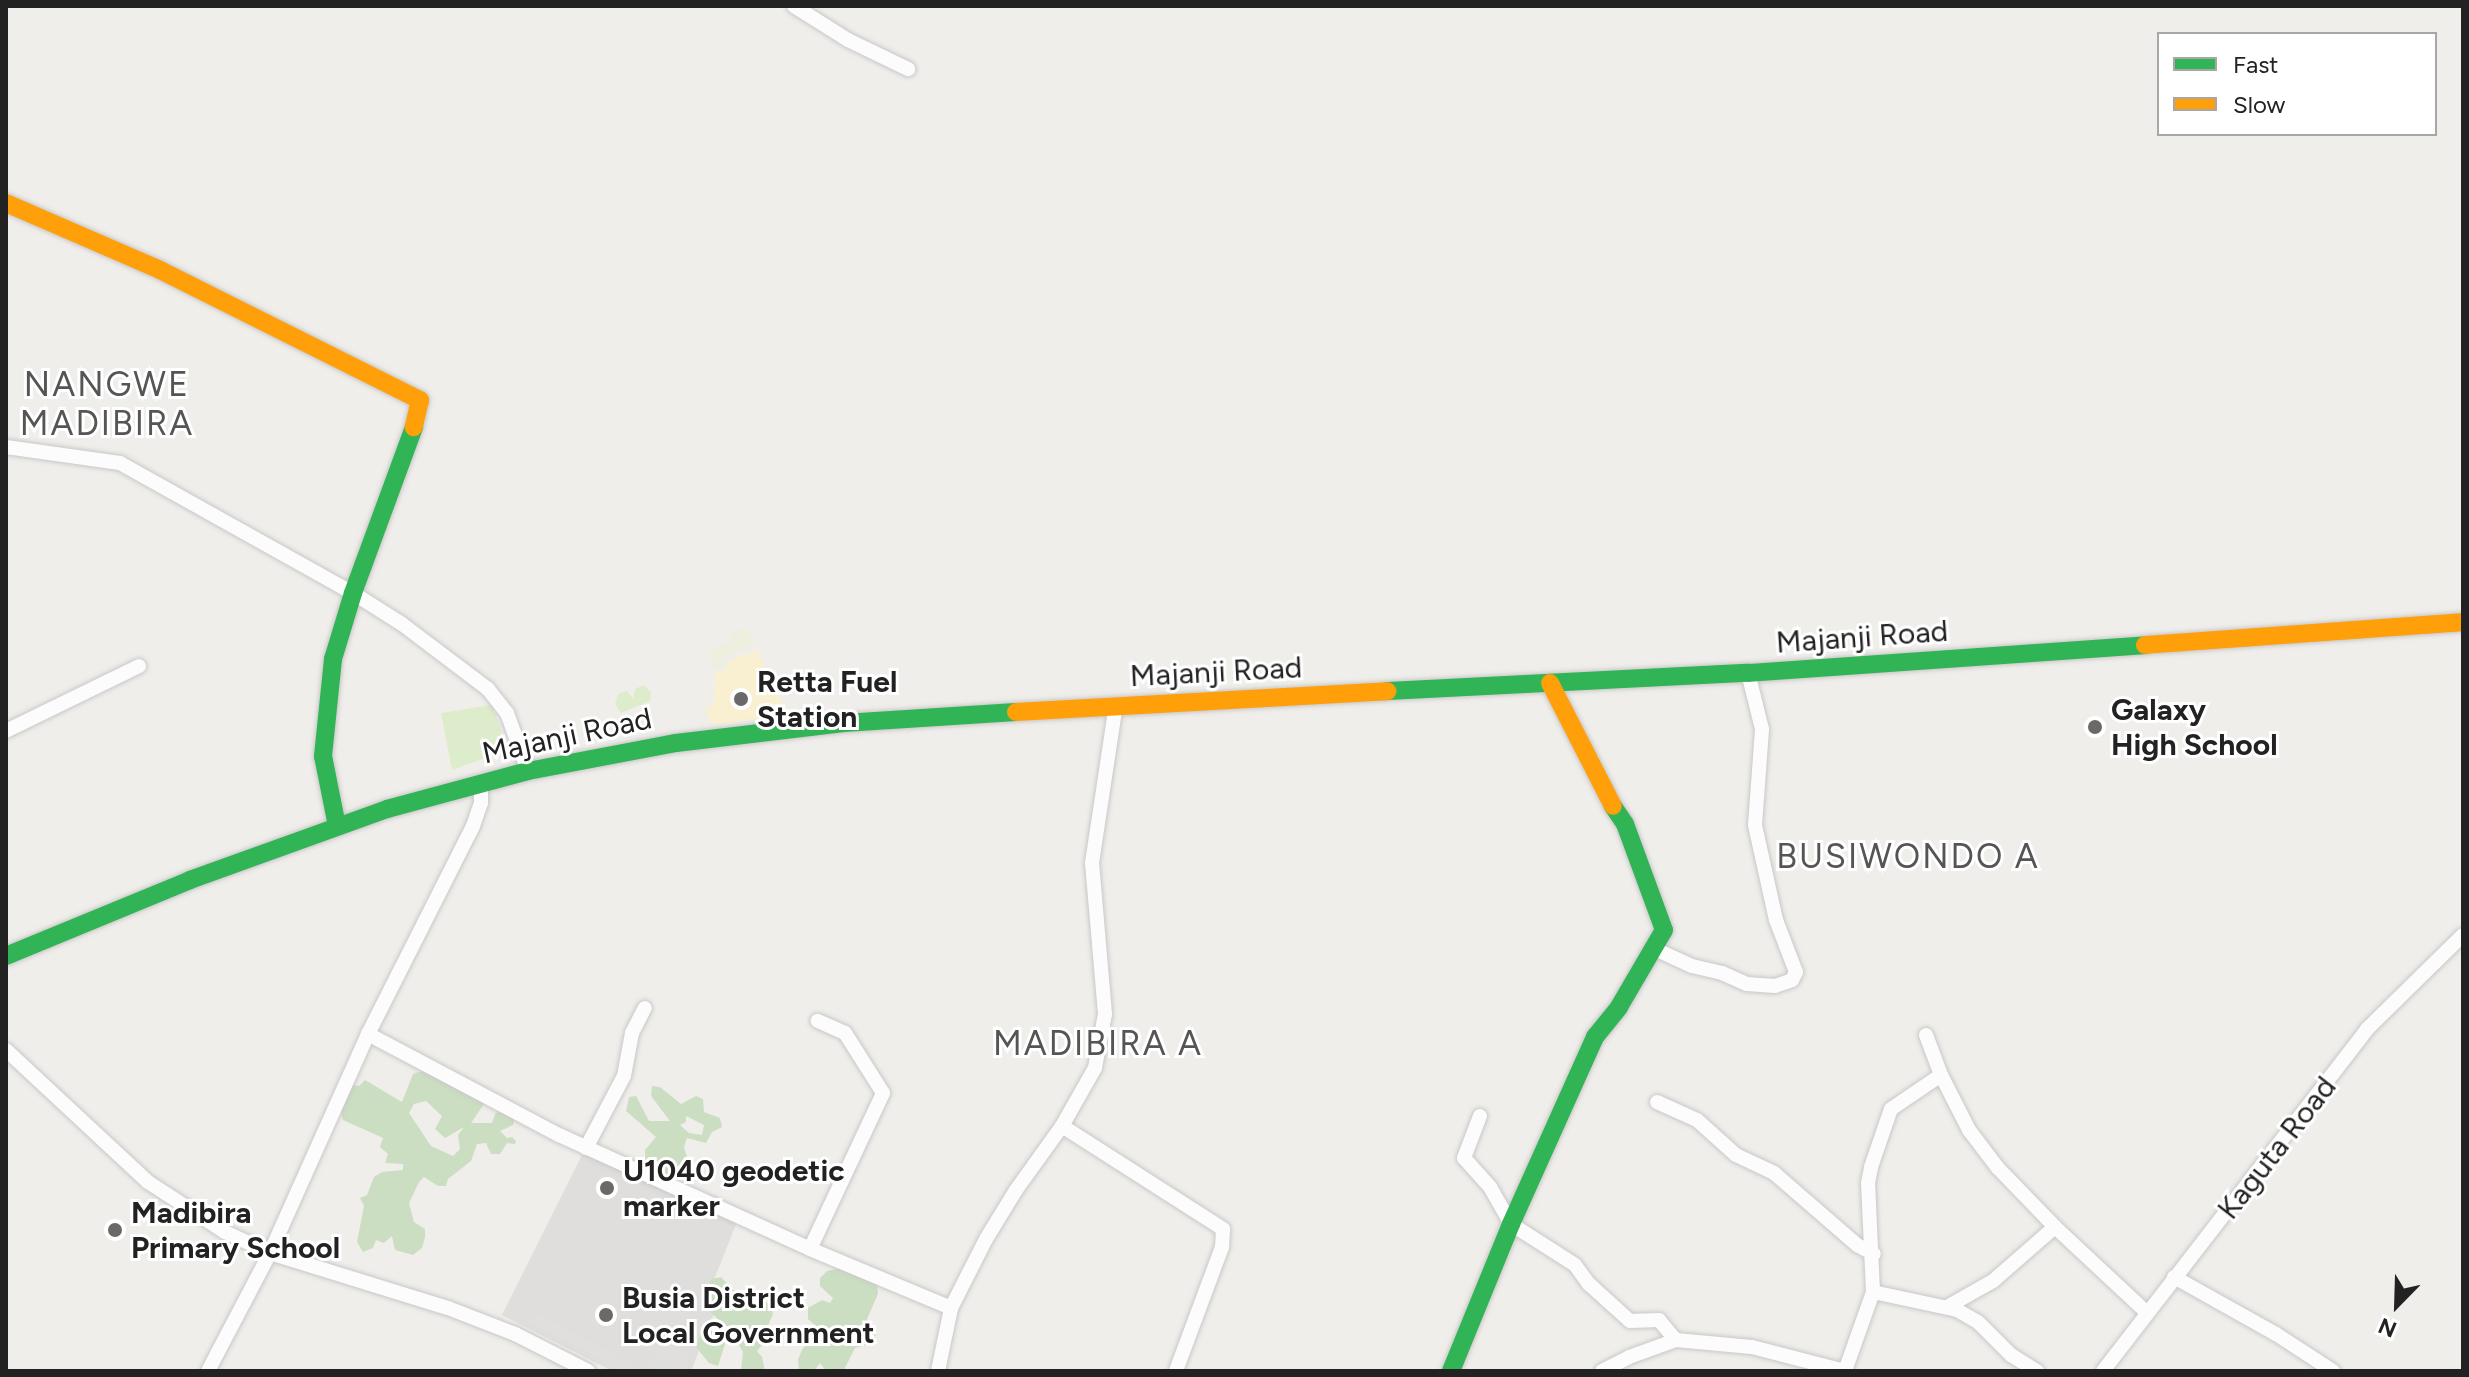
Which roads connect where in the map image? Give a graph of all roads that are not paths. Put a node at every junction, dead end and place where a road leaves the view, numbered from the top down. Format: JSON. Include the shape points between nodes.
{"nodes":[{"id":1,"x":794,"y":6,"type":"edge"},
{"id":2,"x":908,"y":69,"type":"dead end"},
{"id":3,"x":6,"y":203,"type":"edge"},
{"id":4,"x":6,"y":447,"type":"edge"},
{"id":5,"x":353,"y":593,"type":"junction"},
{"id":6,"x":2463,"y":622,"type":"edge"},
{"id":7,"x":139,"y":666,"type":"dead end"},
{"id":8,"x":1748,"y":673,"type":"junction"},
{"id":9,"x":1550,"y":683,"type":"junction"},
{"id":10,"x":1116,"y":705,"type":"junction"},
{"id":11,"x":6,"y":731,"type":"edge"},
{"id":12,"x":528,"y":771,"type":"junction"},
{"id":13,"x":481,"y":782,"type":"junction"},
{"id":14,"x":337,"y":826,"type":"junction"},
{"id":15,"x":2463,"y":935,"type":"edge"},
{"id":16,"x":1653,"y":948,"type":"junction"},
{"id":17,"x":6,"y":956,"type":"edge"},
{"id":18,"x":645,"y":1008,"type":"dead end"},
{"id":19,"x":818,"y":1021,"type":"dead end"},
{"id":20,"x":368,"y":1034,"type":"junction"},
{"id":21,"x":1926,"y":1035,"type":"dead end"},
{"id":22,"x":6,"y":1050,"type":"edge"},
{"id":23,"x":1941,"y":1075,"type":"junction"},
{"id":24,"x":1657,"y":1102,"type":"dead end"},
{"id":25,"x":1480,"y":1116,"type":"dead end"},
{"id":26,"x":1062,"y":1126,"type":"junction"},
{"id":27,"x":586,"y":1148,"type":"junction"},
{"id":28,"x":1511,"y":1224,"type":"junction"},
{"id":29,"x":2055,"y":1227,"type":"junction"},
{"id":30,"x":810,"y":1249,"type":"junction"},
{"id":31,"x":270,"y":1253,"type":"junction"},
{"id":32,"x":1874,"y":1254,"type":"junction"},
{"id":33,"x":2174,"y":1277,"type":"junction"},
{"id":34,"x":1873,"y":1292,"type":"junction"},
{"id":35,"x":1947,"y":1307,"type":"junction"},
{"id":36,"x":951,"y":1308,"type":"junction"},
{"id":37,"x":2146,"y":1312,"type":"junction"},
{"id":38,"x":1676,"y":1340,"type":"junction"},
{"id":39,"x":581,"y":1369,"type":"edge"},
{"id":40,"x":208,"y":1371,"type":"edge"},
{"id":41,"x":938,"y":1371,"type":"edge"},
{"id":42,"x":1176,"y":1371,"type":"edge"},
{"id":43,"x":1451,"y":1371,"type":"edge"},
{"id":44,"x":1602,"y":1371,"type":"edge"},
{"id":45,"x":1845,"y":1371,"type":"edge"},
{"id":46,"x":2037,"y":1371,"type":"edge"},
{"id":47,"x":2103,"y":1371,"type":"edge"},
{"id":48,"x":2333,"y":1371,"type":"edge"}],
"edges":[{"from":1,"to":2,"type":"street"},
{"from":3,"to":5,"type":"main road","via":[[160,270],[420,400],[412,436]]},
{"from":4,"to":5,"type":"street","via":[[120,463]]},
{"from":5,"to":12,"type":"street","via":[[488,689],[507,713]]},
{"from":5,"to":14,"type":"main road","via":[[333,659],[326,706],[323,756]]},
{"from":6,"to":8,"type":"main road","name":"Majanji Road"},
{"from":7,"to":11,"type":"street"},
{"from":8,"to":9,"type":"main road","name":"Majanji Road"},
{"from":8,"to":16,"type":"street","via":[[1762,729],[1755,825],[1776,920],[1796,972],[1792,980],[1775,986],[1747,984]]},
{"from":9,"to":10,"type":"main road","name":"Majanji Road"},
{"from":9,"to":16,"type":"main road","via":[[1642,866],[1664,930]]},
{"from":10,"to":12,"type":"main road","name":"Majanji Road","via":[[816,725],[676,743]]},
{"from":10,"to":26,"type":"street","via":[[1092,863],[1105,1014],[1095,1068]]},
{"from":12,"to":13,"type":"main road","name":"Majanji Road"},
{"from":13,"to":14,"type":"main road","name":"Majanji Road"},
{"from":13,"to":20,"type":"street","via":[[473,826]]},
{"from":14,"to":17,"type":"main road","name":"Majanji Road"},
{"from":15,"to":33,"type":"street","name":"Kaguta Road","via":[[2367,1029]]},
{"from":16,"to":28,"type":"main road","via":[[1595,1037]]},
{"from":18,"to":27,"type":"street","via":[[632,1033],[624,1076]]},
{"from":19,"to":30,"type":"street","via":[[845,1033],[883,1093]]},
{"from":20,"to":27,"type":"street"},
{"from":20,"to":31,"type":"street"},
{"from":21,"to":23,"type":"street"},
{"from":22,"to":31,"type":"street","via":[[148,1182],[214,1226]]},
{"from":23,"to":29,"type":"street","via":[[1969,1130]]},
{"from":23,"to":32,"type":"street","via":[[1891,1109],[1868,1183]]},
{"from":24,"to":32,"type":"street","via":[[1697,1120],[1736,1155],[1774,1173]]},
{"from":25,"to":28,"type":"street","via":[[1464,1158],[1490,1187]]},
{"from":26,"to":36,"type":"street","via":[[1008,1202]]},
{"from":26,"to":42,"type":"street","via":[[1223,1229],[1222,1247]]},
{"from":27,"to":30,"type":"street"},
{"from":28,"to":38,"type":"street","via":[[1575,1265],[1630,1321],[1659,1320]]},
{"from":28,"to":43,"type":"main road"},
{"from":29,"to":35,"type":"street","via":[[1993,1281]]},
{"from":29,"to":37,"type":"street"},
{"from":30,"to":36,"type":"street"},
{"from":31,"to":39,"type":"street","via":[[448,1308],[515,1334]]},
{"from":31,"to":40,"type":"street"},
{"from":32,"to":34,"type":"street"},
{"from":33,"to":37,"type":"street","name":"Kaguta Road"},
{"from":33,"to":48,"type":"street"},
{"from":34,"to":35,"type":"street"},
{"from":34,"to":45,"type":"street"},
{"from":35,"to":46,"type":"street","via":[[1978,1322],[2011,1355]]},
{"from":36,"to":41,"type":"street"},
{"from":37,"to":47,"type":"street","name":"Kaguta Road"},
{"from":38,"to":44,"type":"street"},
{"from":38,"to":45,"type":"street","via":[[1752,1347]]}]}
